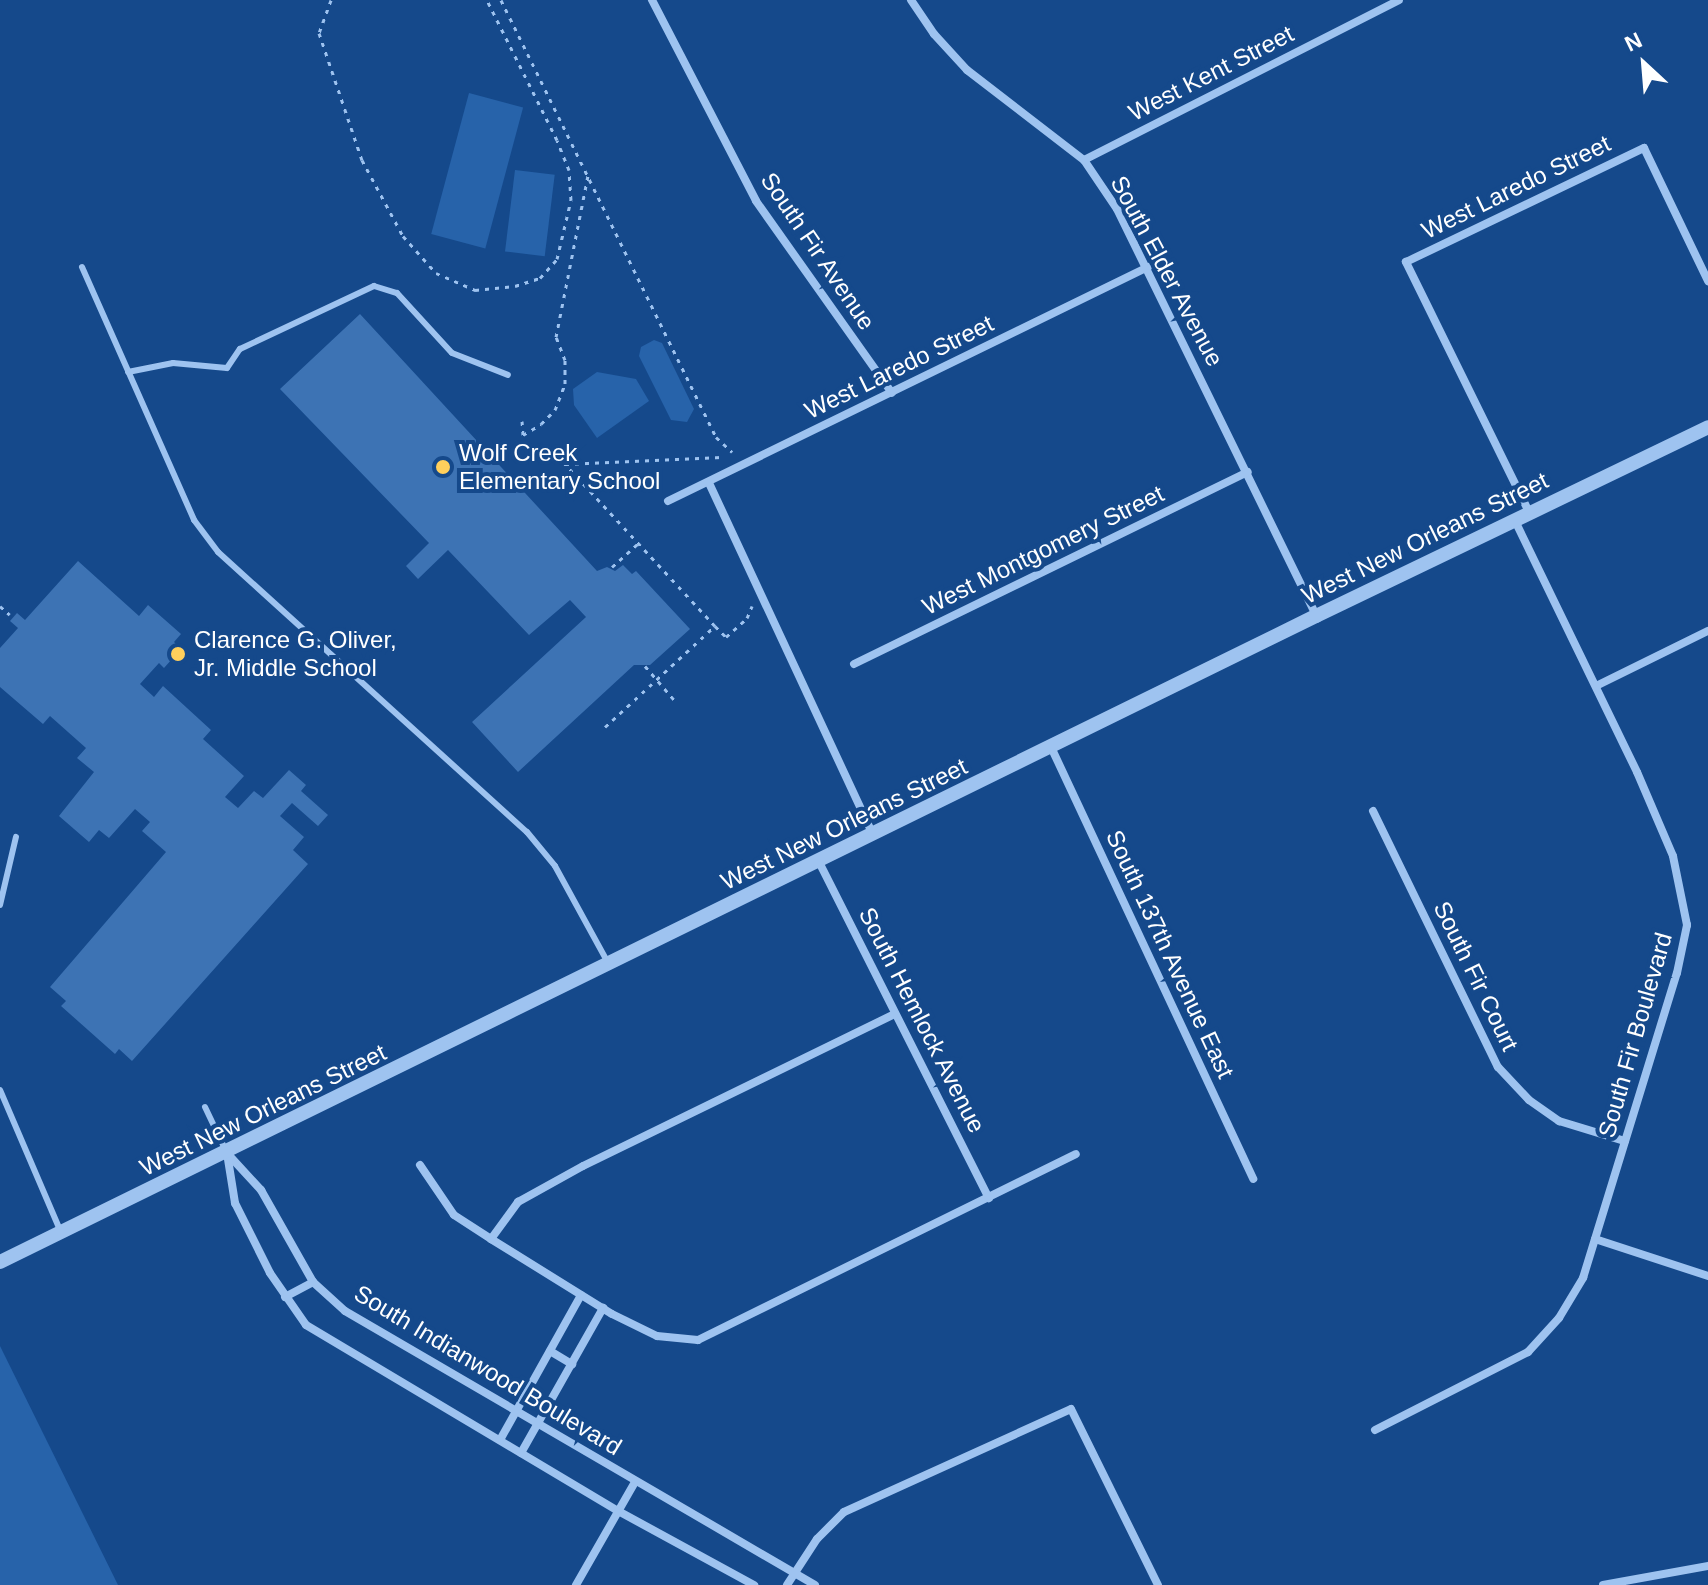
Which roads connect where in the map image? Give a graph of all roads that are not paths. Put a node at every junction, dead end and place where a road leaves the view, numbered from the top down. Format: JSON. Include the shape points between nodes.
{"nodes":[{"id":1,"x":652,"y":0,"type":"edge"},
{"id":2,"x":911,"y":0,"type":"edge"},
{"id":3,"x":1399,"y":0,"type":"edge"},
{"id":4,"x":1084,"y":160,"type":"junction"},
{"id":5,"x":82,"y":267,"type":"dead end"},
{"id":6,"x":1148,"y":267,"type":"junction"},
{"id":7,"x":1708,"y":281,"type":"edge"},
{"id":8,"x":128,"y":372,"type":"junction"},
{"id":9,"x":508,"y":375,"type":"dead end"},
{"id":10,"x":892,"y":393,"type":"junction"},
{"id":11,"x":1708,"y":427,"type":"edge"},
{"id":12,"x":1248,"y":472,"type":"junction"},
{"id":13,"x":709,"y":483,"type":"junction"},
{"id":14,"x":668,"y":501,"type":"dead end"},
{"id":15,"x":1529,"y":512,"type":"junction"},
{"id":16,"x":1515,"y":521,"type":"junction"},
{"id":17,"x":1316,"y":616,"type":"junction"},
{"id":18,"x":1708,"y":631,"type":"edge"},
{"id":19,"x":854,"y":664,"type":"dead end"},
{"id":20,"x":1596,"y":686,"type":"junction"},
{"id":21,"x":1051,"y":747,"type":"junction"},
{"id":22,"x":1373,"y":811,"type":"dead end"},
{"id":23,"x":872,"y":833,"type":"junction"},
{"id":24,"x":16,"y":837,"type":"dead end"},
{"id":25,"x":818,"y":860,"type":"junction"},
{"id":26,"x":0,"y":905,"type":"edge"},
{"id":27,"x":609,"y":966,"type":"junction"},
{"id":28,"x":895,"y":1014,"type":"junction"},
{"id":29,"x":0,"y":1090,"type":"edge"},
{"id":30,"x":205,"y":1107,"type":"dead end"},
{"id":31,"x":1625,"y":1141,"type":"junction"},
{"id":32,"x":226,"y":1152,"type":"junction"},
{"id":33,"x":1076,"y":1154,"type":"dead end"},
{"id":34,"x":420,"y":1165,"type":"dead end"},
{"id":35,"x":1253,"y":1179,"type":"dead end"},
{"id":36,"x":989,"y":1198,"type":"junction"},
{"id":37,"x":61,"y":1232,"type":"junction"},
{"id":38,"x":491,"y":1239,"type":"junction"},
{"id":39,"x":1595,"y":1239,"type":"junction"},
{"id":40,"x":0,"y":1262,"type":"edge"},
{"id":41,"x":1708,"y":1276,"type":"edge"},
{"id":42,"x":313,"y":1282,"type":"junction"},
{"id":43,"x":581,"y":1295,"type":"junction"},
{"id":44,"x":285,"y":1297,"type":"junction"},
{"id":45,"x":603,"y":1308,"type":"junction"},
{"id":46,"x":550,"y":1351,"type":"junction"},
{"id":47,"x":572,"y":1364,"type":"junction"},
{"id":48,"x":516,"y":1412,"type":"junction"},
{"id":49,"x":538,"y":1424,"type":"junction"},
{"id":50,"x":1375,"y":1430,"type":"dead end"},
{"id":51,"x":500,"y":1440,"type":"junction"},
{"id":52,"x":521,"y":1453,"type":"junction"},
{"id":53,"x":635,"y":1482,"type":"junction"},
{"id":54,"x":620,"y":1512,"type":"junction"},
{"id":55,"x":1708,"y":1566,"type":"edge"},
{"id":56,"x":796,"y":1572,"type":"junction"},
{"id":57,"x":576,"y":1585,"type":"edge"},
{"id":58,"x":754,"y":1585,"type":"edge"},
{"id":59,"x":787,"y":1585,"type":"edge"},
{"id":60,"x":815,"y":1585,"type":"edge"},
{"id":61,"x":1158,"y":1585,"type":"edge"},
{"id":62,"x":1603,"y":1585,"type":"edge"}],
"edges":[{"from":1,"to":10,"type":"street","name":"South Fir Avenue","via":[[756,201]]},
{"from":2,"to":4,"type":"street","name":"South Elder Avenue","via":[[967,70]]},
{"from":3,"to":4,"type":"street","name":"West Kent Street"},
{"from":4,"to":6,"type":"street","name":"South Elder Avenue"},
{"from":5,"to":8,"type":"lane"},
{"from":6,"to":10,"type":"street","name":"West Laredo Street"},
{"from":6,"to":12,"type":"street","name":"South Elder Avenue"},
{"from":7,"to":15,"type":"street","name":"West Laredo Street","via":[[1644,148],[1406,262]]},
{"from":8,"to":9,"type":"lane","via":[[173,363],[227,368],[240,349],[374,286],[397,293],[452,353]]},
{"from":8,"to":27,"type":"lane","via":[[194,520],[218,552],[527,832],[555,866]]},
{"from":10,"to":13,"type":"street","name":"West Laredo Street"},
{"from":11,"to":15,"type":"street","name":"West New Orleans Street"},
{"from":12,"to":17,"type":"street","name":"South Elder Avenue"},
{"from":12,"to":19,"type":"street","name":"West Montgomery Street"},
{"from":13,"to":14,"type":"street","name":"West Laredo Street"},
{"from":13,"to":23,"type":"street"},
{"from":15,"to":16,"type":"street","name":"West New Orleans Street"},
{"from":16,"to":17,"type":"street","name":"West New Orleans Street"},
{"from":16,"to":20,"type":"street","name":"South Fir Boulevard"},
{"from":17,"to":21,"type":"street","name":"West New Orleans Street"},
{"from":18,"to":20,"type":"street"},
{"from":20,"to":31,"type":"street","name":"South Fir Boulevard","via":[[1673,856],[1687,925]]},
{"from":21,"to":23,"type":"street","name":"West New Orleans Street"},
{"from":21,"to":35,"type":"street","name":"South 137th Avenue East"},
{"from":22,"to":31,"type":"street","name":"South Fir Court","via":[[1498,1067],[1529,1100],[1559,1121]]},
{"from":23,"to":25,"type":"street","name":"West New Orleans Street"},
{"from":24,"to":26,"type":"lane"},
{"from":25,"to":27,"type":"street","name":"West New Orleans Street"},
{"from":25,"to":28,"type":"street","name":"South Hemlock Avenue"},
{"from":27,"to":32,"type":"street","name":"West New Orleans Street"},
{"from":28,"to":36,"type":"street","name":"South Hemlock Avenue"},
{"from":28,"to":38,"type":"street","via":[[557,1180],[518,1202]]},
{"from":29,"to":37,"type":"lane"},
{"from":30,"to":32,"type":"lane"},
{"from":31,"to":39,"type":"street","name":"South Fir Boulevard"},
{"from":32,"to":37,"type":"street","name":"West New Orleans Street"},
{"from":32,"to":42,"type":"street","name":"South Indianwood Boulevard","via":[[261,1190]]},
{"from":32,"to":44,"type":"street","via":[[235,1203]]},
{"from":33,"to":36,"type":"street"},
{"from":34,"to":38,"type":"street","via":[[454,1215]]},
{"from":36,"to":45,"type":"street","via":[[698,1340],[657,1336]]},
{"from":37,"to":40,"type":"street","name":"West New Orleans Street"},
{"from":38,"to":43,"type":"street"},
{"from":39,"to":41,"type":"street"},
{"from":39,"to":50,"type":"street","name":"South Fir Boulevard","via":[[1583,1278],[1559,1318],[1528,1352]]},
{"from":42,"to":44,"type":"street"},
{"from":42,"to":48,"type":"street","name":"South Indianwood Boulevard","via":[[345,1311]]},
{"from":43,"to":45,"type":"street"},
{"from":43,"to":46,"type":"street"},
{"from":44,"to":51,"type":"street","via":[[306,1325]]},
{"from":45,"to":47,"type":"street"},
{"from":46,"to":47,"type":"street"},
{"from":46,"to":48,"type":"street"},
{"from":47,"to":49,"type":"street"},
{"from":48,"to":49,"type":"street","name":"South Indianwood Boulevard"},
{"from":48,"to":51,"type":"street"},
{"from":49,"to":52,"type":"street"},
{"from":49,"to":53,"type":"street","name":"South Indianwood Boulevard"},
{"from":51,"to":52,"type":"street"},
{"from":52,"to":54,"type":"street"},
{"from":53,"to":54,"type":"street"},
{"from":53,"to":56,"type":"street","name":"South Indianwood Boulevard"},
{"from":54,"to":57,"type":"street"},
{"from":54,"to":58,"type":"street"},
{"from":55,"to":62,"type":"street"},
{"from":56,"to":59,"type":"street"},
{"from":56,"to":60,"type":"street","name":"South Indianwood Boulevard"},
{"from":56,"to":61,"type":"street","via":[[817,1539],[844,1512],[1071,1409]]}]}
